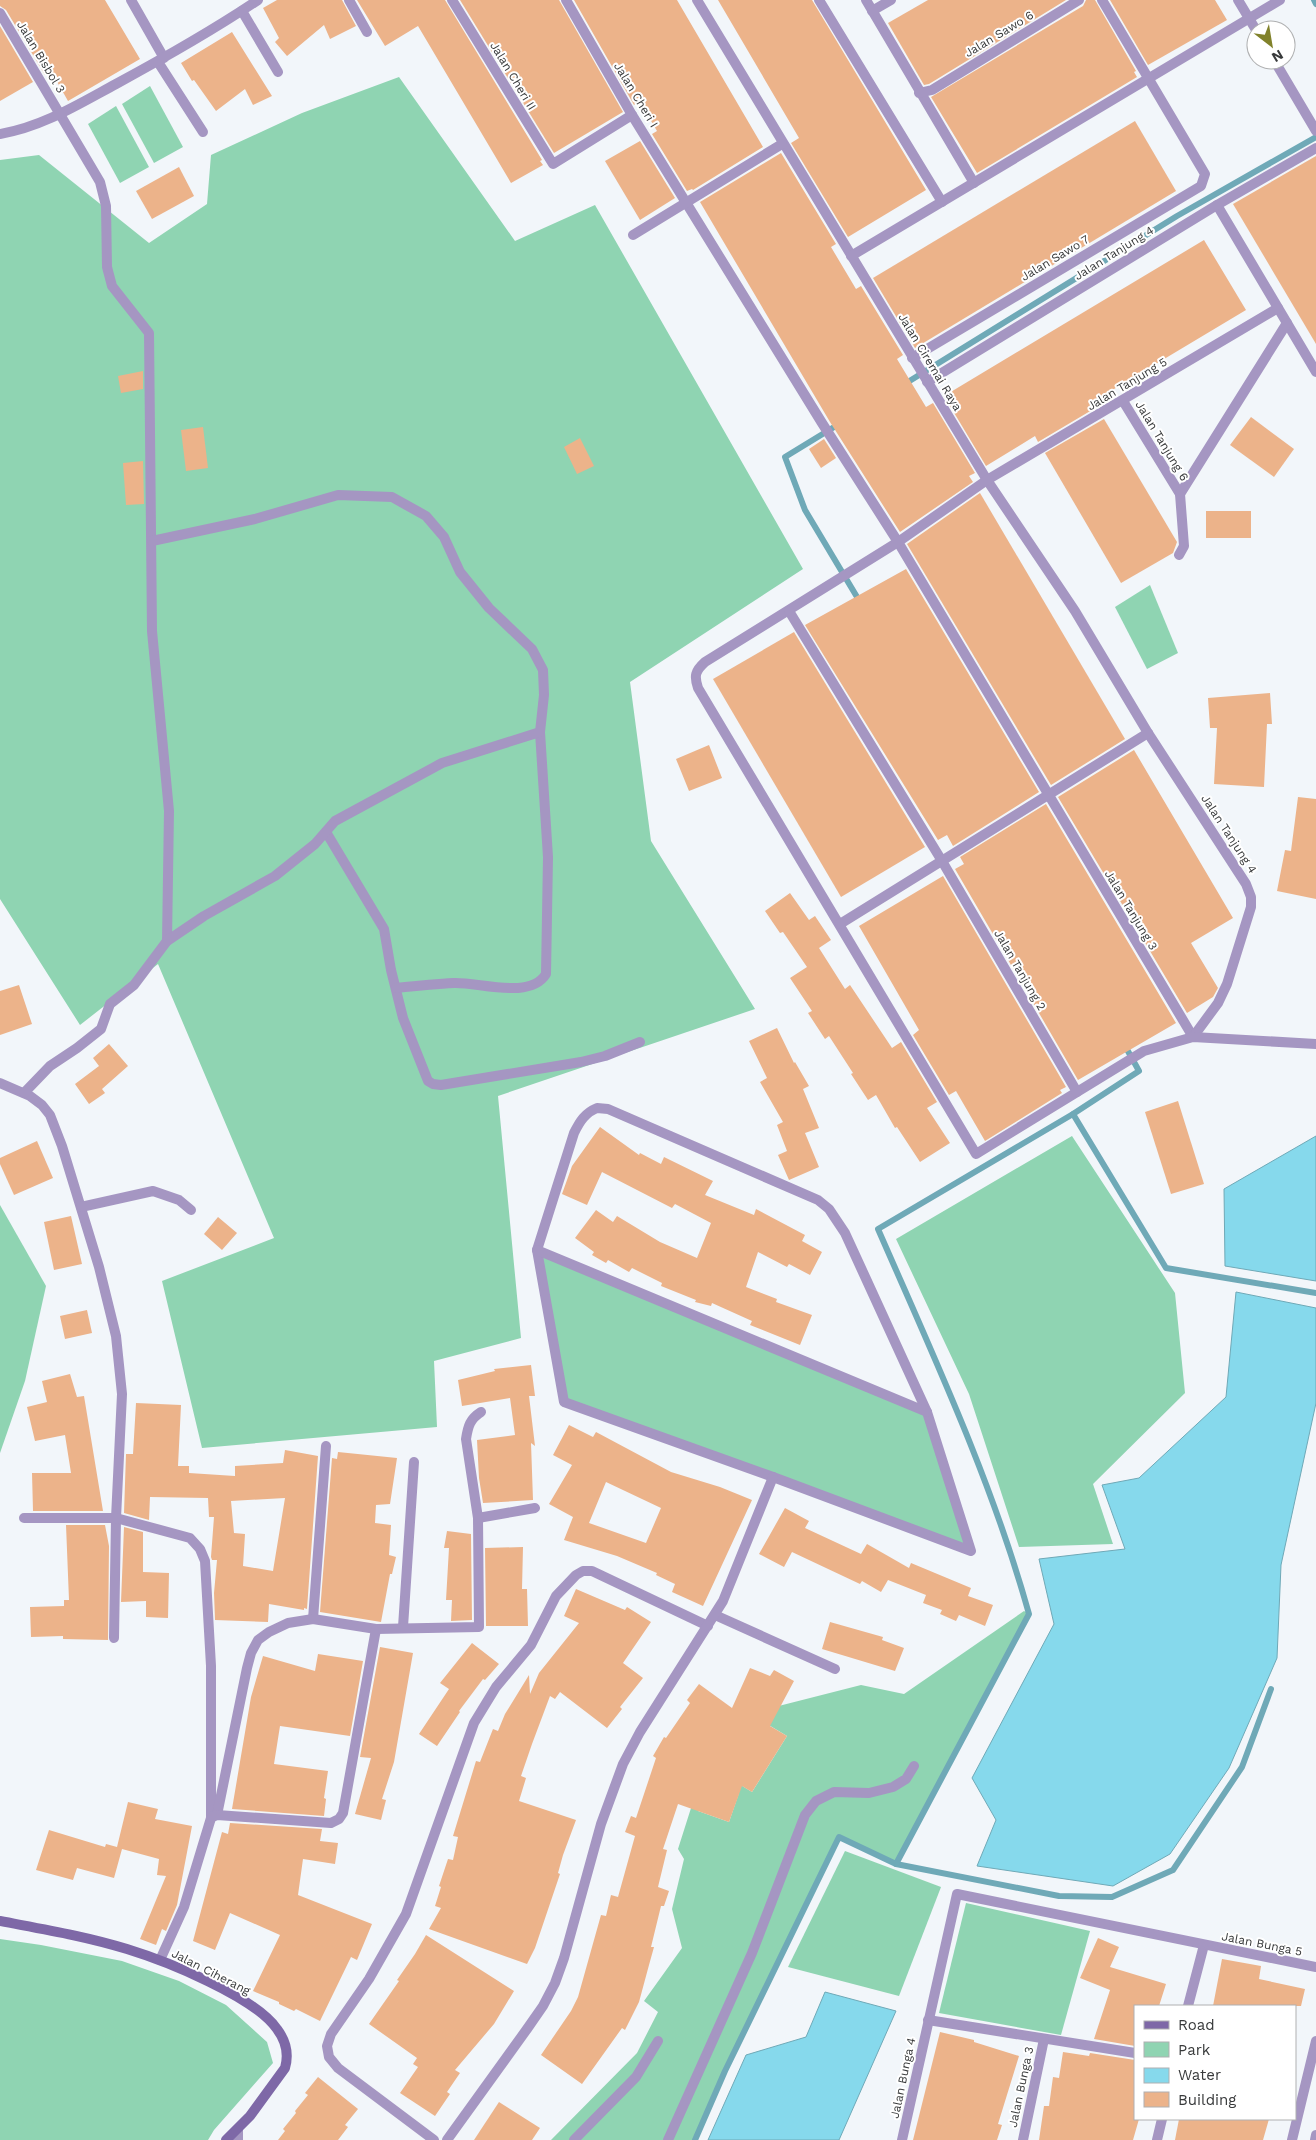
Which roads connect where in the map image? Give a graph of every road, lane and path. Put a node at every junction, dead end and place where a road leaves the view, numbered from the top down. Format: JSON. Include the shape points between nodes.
{"nodes":[{"id":1,"x":131,"y":0,"type":"edge"},
{"id":2,"x":258,"y":0,"type":"edge"},
{"id":3,"x":349,"y":0,"type":"edge"},
{"id":4,"x":452,"y":0,"type":"edge"},
{"id":5,"x":566,"y":0,"type":"edge"},
{"id":6,"x":697,"y":0,"type":"edge"},
{"id":7,"x":819,"y":0,"type":"edge"},
{"id":8,"x":866,"y":0,"type":"edge"},
{"id":9,"x":891,"y":0,"type":"edge"},
{"id":10,"x":1079,"y":0,"type":"edge"},
{"id":11,"x":1102,"y":0,"type":"edge"},
{"id":12,"x":1238,"y":0,"type":"edge"},
{"id":13,"x":1280,"y":0,"type":"edge"},
{"id":14,"x":242,"y":10,"type":"junction"},
{"id":15,"x":872,"y":11,"type":"junction"},
{"id":16,"x":0,"y":13,"type":"edge"},
{"id":17,"x":1249,"y":18,"type":"junction"},
{"id":18,"x":367,"y":32,"type":"dead end"},
{"id":19,"x":161,"y":60,"type":"junction"},
{"id":20,"x":1280,"y":70,"type":"edge"},
{"id":21,"x":278,"y":72,"type":"dead end"},
{"id":22,"x":1148,"y":79,"type":"junction"},
{"id":23,"x":919,"y":93,"type":"junction"},
{"id":24,"x":632,"y":114,"type":"junction"},
{"id":25,"x":60,"y":115,"type":"junction"},
{"id":26,"x":1314,"y":128,"type":"edge"},
{"id":27,"x":203,"y":132,"type":"dead end"},
{"id":28,"x":0,"y":134,"type":"edge"},
{"id":29,"x":782,"y":144,"type":"junction"},
{"id":30,"x":1316,"y":148,"type":"edge"},
{"id":31,"x":974,"y":183,"type":"junction"},
{"id":32,"x":686,"y":202,"type":"junction"},
{"id":33,"x":942,"y":202,"type":"junction"},
{"id":34,"x":1217,"y":205,"type":"junction"},
{"id":35,"x":633,"y":235,"type":"dead end"},
{"id":36,"x":851,"y":256,"type":"junction"},
{"id":37,"x":1278,"y":308,"type":"junction"},
{"id":38,"x":1287,"y":323,"type":"junction"},
{"id":39,"x":914,"y":361,"type":"junction"},
{"id":40,"x":1316,"y":372,"type":"edge"},
{"id":41,"x":926,"y":380,"type":"junction"},
{"id":42,"x":1124,"y":401,"type":"junction"},
{"id":43,"x":988,"y":480,"type":"junction"},
{"id":44,"x":1180,"y":494,"type":"junction"},
{"id":45,"x":152,"y":541,"type":"junction"},
{"id":46,"x":898,"y":542,"type":"junction"},
{"id":47,"x":1179,"y":555,"type":"dead end"},
{"id":48,"x":789,"y":611,"type":"junction"},
{"id":49,"x":540,"y":732,"type":"junction"},
{"id":50,"x":1148,"y":733,"type":"junction"},
{"id":51,"x":1048,"y":795,"type":"junction"},
{"id":52,"x":326,"y":832,"type":"junction"},
{"id":53,"x":942,"y":861,"type":"junction"},
{"id":54,"x":840,"y":924,"type":"junction"},
{"id":55,"x":167,"y":941,"type":"junction"},
{"id":56,"x":396,"y":988,"type":"junction"},
{"id":57,"x":1193,"y":1037,"type":"junction"},
{"id":58,"x":640,"y":1042,"type":"dead end"},
{"id":59,"x":1316,"y":1044,"type":"edge"},
{"id":60,"x":0,"y":1083,"type":"edge"},
{"id":61,"x":1077,"y":1092,"type":"junction"},
{"id":62,"x":24,"y":1093,"type":"junction"},
{"id":63,"x":81,"y":1207,"type":"junction"},
{"id":64,"x":191,"y":1210,"type":"dead end"},
{"id":65,"x":537,"y":1250,"type":"junction"},
{"id":66,"x":481,"y":1412,"type":"dead end"},
{"id":67,"x":927,"y":1412,"type":"junction"},
{"id":68,"x":326,"y":1446,"type":"dead end"},
{"id":69,"x":414,"y":1462,"type":"dead end"},
{"id":70,"x":774,"y":1477,"type":"junction"},
{"id":71,"x":535,"y":1508,"type":"dead end"},
{"id":72,"x":24,"y":1518,"type":"dead end"},
{"id":73,"x":116,"y":1518,"type":"junction"},
{"id":74,"x":478,"y":1518,"type":"junction"},
{"id":75,"x":715,"y":1615,"type":"junction"},
{"id":76,"x":313,"y":1619,"type":"junction"},
{"id":77,"x":708,"y":1626,"type":"junction"},
{"id":78,"x":403,"y":1627,"type":"junction"},
{"id":79,"x":376,"y":1629,"type":"junction"},
{"id":80,"x":114,"y":1638,"type":"dead end"},
{"id":81,"x":835,"y":1669,"type":"dead end"},
{"id":82,"x":914,"y":1766,"type":"dead end"},
{"id":83,"x":214,"y":1816,"type":"junction"},
{"id":84,"x":0,"y":1921,"type":"edge"},
{"id":85,"x":1204,"y":1945,"type":"junction"},
{"id":86,"x":160,"y":1960,"type":"junction"},
{"id":87,"x":1316,"y":1967,"type":"edge"},
{"id":88,"x":1188,"y":2005,"type":"edge"},
{"id":89,"x":928,"y":2020,"type":"junction"},
{"id":90,"x":1044,"y":2039,"type":"junction"},
{"id":91,"x":658,"y":2041,"type":"dead end"},
{"id":92,"x":1316,"y":2041,"type":"edge"},
{"id":93,"x":1134,"y":2053,"type":"edge"},
{"id":94,"x":1162,"y":2120,"type":"edge"},
{"id":95,"x":238,"y":2135,"type":"edge"},
{"id":96,"x":1316,"y":2135,"type":"edge"},
{"id":97,"x":226,"y":2140,"type":"edge"},
{"id":98,"x":434,"y":2140,"type":"edge"},
{"id":99,"x":447,"y":2140,"type":"edge"},
{"id":100,"x":574,"y":2140,"type":"edge"},
{"id":101,"x":668,"y":2140,"type":"edge"},
{"id":102,"x":902,"y":2140,"type":"edge"},
{"id":103,"x":1023,"y":2140,"type":"edge"},
{"id":104,"x":1157,"y":2140,"type":"edge"},
{"id":105,"x":1292,"y":2140,"type":"edge"},
{"id":106,"x":1315,"y":2140,"type":"edge"}],
"edges":[{"from":1,"to":19,"type":"street"},
{"from":2,"to":14,"type":"street"},
{"from":3,"to":18,"type":"street"},
{"from":4,"to":24,"type":"street","name":"Jalan Cheri II","via":[[553,164]]},
{"from":5,"to":24,"type":"street","name":"Jalan Cheri I"},
{"from":6,"to":29,"type":"street","name":"Jalan Ciremai Raya"},
{"from":7,"to":33,"type":"street"},
{"from":8,"to":15,"type":"street"},
{"from":9,"to":15,"type":"street"},
{"from":10,"to":23,"type":"street","name":"Jalan Sawo 6","via":[[932,90]]},
{"from":11,"to":22,"type":"street"},
{"from":12,"to":17,"type":"street"},
{"from":13,"to":17,"type":"street"},
{"from":14,"to":19,"type":"street"},
{"from":14,"to":21,"type":"street"},
{"from":15,"to":23,"type":"street"},
{"from":16,"to":25,"type":"street","name":"Jalan Bisbol 3"},
{"from":17,"to":22,"type":"street"},
{"from":19,"to":25,"type":"street"},
{"from":19,"to":27,"type":"street"},
{"from":20,"to":26,"type":"street"},
{"from":22,"to":31,"type":"street"},
{"from":22,"to":39,"type":"street","name":"Jalan Sawo 7","via":[[1205,174],[1200,186]]},
{"from":23,"to":31,"type":"street"},
{"from":24,"to":32,"type":"street","name":"Jalan Cheri I"},
{"from":25,"to":28,"type":"street"},
{"from":25,"to":45,"type":"street","name":"Jalan Bisbol 3","via":[[102,188],[106,206],[107,267],[112,286],[149,333]]},
{"from":29,"to":32,"type":"street"},
{"from":29,"to":36,"type":"street","name":"Jalan Ciremai Raya"},
{"from":30,"to":34,"type":"street","name":"Jalan Tanjung 4"},
{"from":31,"to":33,"type":"street"},
{"from":32,"to":35,"type":"street"},
{"from":32,"to":46,"type":"street","name":"Jalan Cheri I"},
{"from":33,"to":36,"type":"street"},
{"from":34,"to":37,"type":"street"},
{"from":34,"to":41,"type":"street","name":"Jalan Tanjung 4"},
{"from":36,"to":39,"type":"street","name":"Jalan Ciremai Raya"},
{"from":37,"to":38,"type":"street"},
{"from":37,"to":42,"type":"street","name":"Jalan Tanjung 5"},
{"from":38,"to":40,"type":"street"},
{"from":38,"to":44,"type":"street"},
{"from":39,"to":41,"type":"street","name":"Jalan Ciremai Raya"},
{"from":41,"to":43,"type":"street","name":"Jalan Ciremai Raya"},
{"from":42,"to":43,"type":"street","name":"Jalan Tanjung 5"},
{"from":42,"to":44,"type":"street","name":"Jalan Tanjung 6"},
{"from":43,"to":46,"type":"street","name":"Jalan Tanjung 5"},
{"from":43,"to":50,"type":"street","name":"Jalan Ciremai Raya","via":[[1075,611]]},
{"from":44,"to":47,"type":"street","via":[[1184,546]]},
{"from":45,"to":49,"type":"street","via":[[255,519],[338,494],[392,497],[426,516],[444,537],[460,572],[489,608],[532,649],[543,670]]},
{"from":45,"to":55,"type":"street","name":"Jalan Bisbol 3","via":[[152,632],[169,811]]},
{"from":46,"to":48,"type":"street","name":"Jalan Tanjung 5"},
{"from":46,"to":51,"type":"street","name":"Jalan Tanjung 3"},
{"from":48,"to":53,"type":"street","name":"Jalan Tanjung 2"},
{"from":48,"to":54,"type":"street","name":"Jalan Tanjung 5","via":[[705,662],[698,668],[695,679]]},
{"from":49,"to":52,"type":"street","via":[[442,763],[348,813]]},
{"from":49,"to":56,"type":"street","via":[[548,857],[546,974],[542,981],[530,987],[456,983]]},
{"from":50,"to":51,"type":"street"},
{"from":50,"to":57,"type":"street","name":"Jalan Tanjung 4","via":[[1251,896],[1251,907],[1227,984],[1214,1009]]},
{"from":51,"to":53,"type":"street"},
{"from":51,"to":57,"type":"street","name":"Jalan Tanjung 3"},
{"from":52,"to":55,"type":"street","via":[[275,876]]},
{"from":52,"to":56,"type":"street","via":[[384,928]]},
{"from":53,"to":54,"type":"street"},
{"from":53,"to":61,"type":"street","name":"Jalan Tanjung 2"},
{"from":54,"to":61,"type":"street","via":[[976,1154]]},
{"from":55,"to":62,"type":"street","via":[[134,985],[110,1004],[101,1028],[50,1066]]},
{"from":56,"to":58,"type":"street","via":[[403,1018],[428,1081],[433,1084],[580,1062]]},
{"from":57,"to":59,"type":"street"},
{"from":57,"to":61,"type":"street","via":[[1144,1051]]},
{"from":60,"to":62,"type":"street"},
{"from":62,"to":63,"type":"street","via":[[42,1104],[50,1115]]},
{"from":63,"to":64,"type":"street","via":[[153,1191],[179,1200]]},
{"from":63,"to":73,"type":"street","via":[[111,1313],[121,1371]]},
{"from":65,"to":67,"type":"street"},
{"from":65,"to":67,"type":"street","via":[[581,1120],[597,1108],[608,1109],[818,1200],[829,1209],[845,1233]]},
{"from":65,"to":70,"type":"street","via":[[564,1402]]},
{"from":66,"to":74,"type":"street","via":[[473,1417],[466,1439]]},
{"from":67,"to":70,"type":"street","via":[[970,1551]]},
{"from":68,"to":76,"type":"street"},
{"from":69,"to":78,"type":"street"},
{"from":70,"to":75,"type":"street","via":[[733,1580]]},
{"from":71,"to":74,"type":"street"},
{"from":72,"to":73,"type":"street"},
{"from":73,"to":80,"type":"street"},
{"from":73,"to":83,"type":"street","via":[[190,1538],[205,1561],[212,1676]]},
{"from":74,"to":78,"type":"street","via":[[479,1627]]},
{"from":75,"to":77,"type":"street"},
{"from":75,"to":81,"type":"street"},
{"from":76,"to":79,"type":"street"},
{"from":76,"to":83,"type":"street","via":[[288,1623],[269,1632],[258,1640],[251,1653]]},
{"from":77,"to":98,"type":"street","via":[[592,1571],[583,1572],[568,1581],[556,1596],[531,1645],[496,1687],[474,1723],[406,1914],[369,1978],[331,2034],[327,2046],[329,2056],[338,2068]]},
{"from":77,"to":99,"type":"street","via":[[623,1764],[555,1983],[543,2006]]},
{"from":78,"to":79,"type":"street"},
{"from":79,"to":83,"type":"street","via":[[343,1813],[339,1819],[331,1823]]},
{"from":82,"to":101,"type":"street","via":[[906,1779],[893,1787],[869,1793],[834,1792],[816,1801],[805,1815],[752,1953]]},
{"from":83,"to":86,"type":"street","via":[[184,1906]]},
{"from":84,"to":86,"type":"street","name":"Jalan Ciherang","via":[[78,1936]]},
{"from":85,"to":87,"type":"street","name":"Jalan Bunga 5"},
{"from":85,"to":88,"type":"street"},
{"from":85,"to":89,"type":"street","name":"Jalan Bunga 5","via":[[957,1894]]},
{"from":86,"to":95,"type":"street","name":"Jalan Ciherang","via":[[256,2010],[271,2021],[284,2040],[288,2060],[285,2068]]},
{"from":89,"to":90,"type":"street"},
{"from":89,"to":102,"type":"street","name":"Jalan Bunga 4"},
{"from":90,"to":93,"type":"street"},
{"from":90,"to":103,"type":"street","name":"Jalan Bunga 3"},
{"from":91,"to":100,"type":"street","via":[[636,2077]]},
{"from":92,"to":105,"type":"street"},
{"from":94,"to":104,"type":"street"},
{"from":95,"to":97,"type":"street","name":"Jalan Ciherang"},
{"from":96,"to":106,"type":"street"}]}
